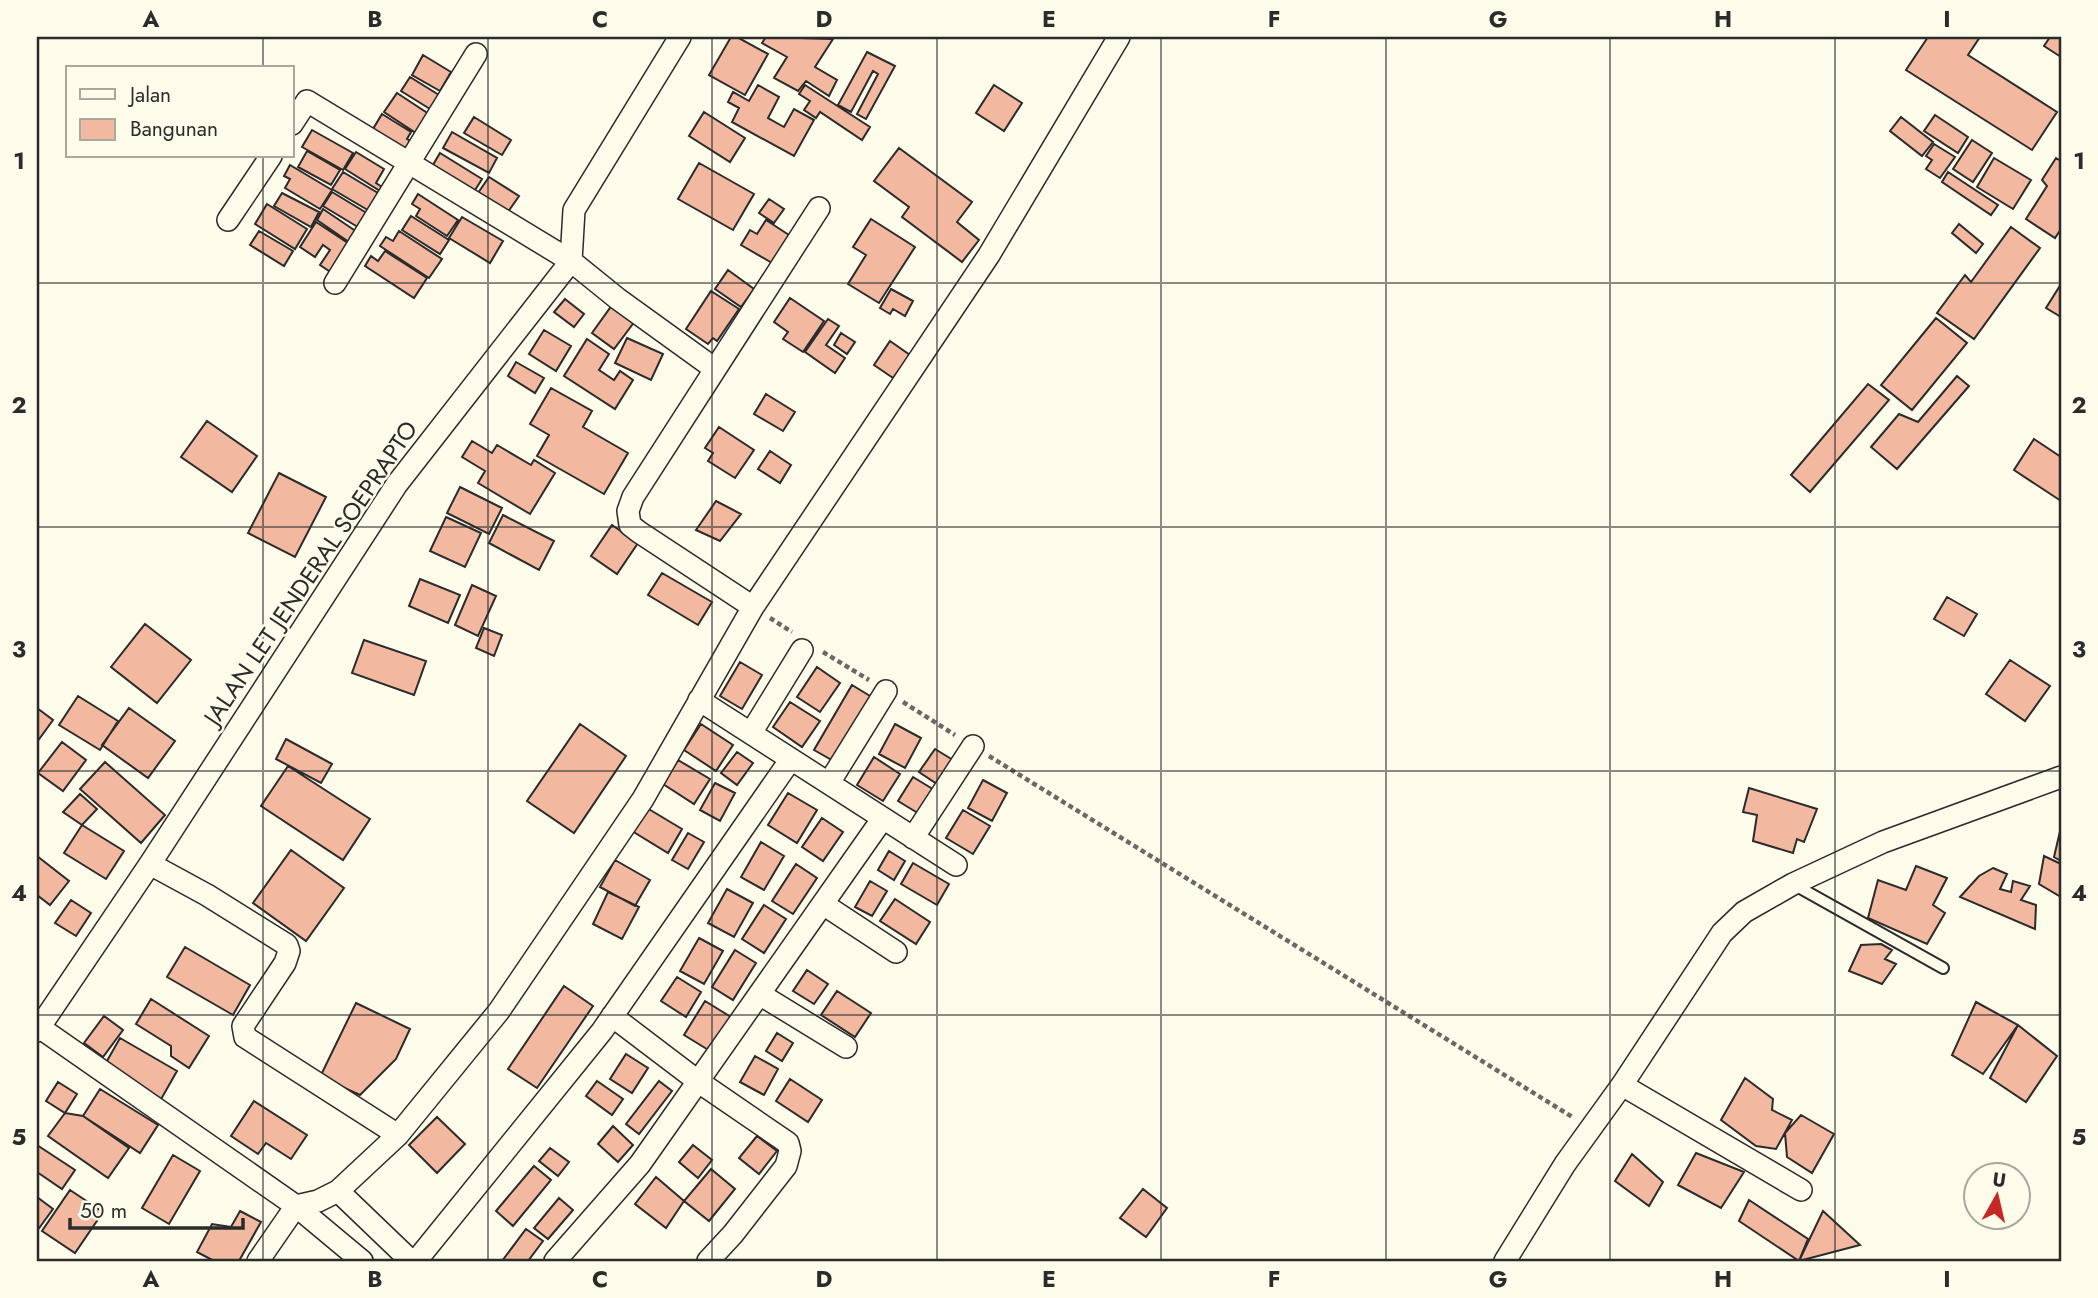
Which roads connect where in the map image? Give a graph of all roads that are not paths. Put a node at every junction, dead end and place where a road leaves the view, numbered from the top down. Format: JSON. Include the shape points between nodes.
{"nodes":[{"id":1,"x":680,"y":37,"type":"edge"},
{"id":2,"x":1119,"y":37,"type":"edge"},
{"id":3,"x":476,"y":54,"type":"dead end"},
{"id":4,"x":294,"y":121,"type":"edge"},
{"id":5,"x":270,"y":158,"type":"edge"},
{"id":6,"x":409,"y":163,"type":"junction"},
{"id":7,"x":819,"y":208,"type":"dead end"},
{"id":8,"x":228,"y":220,"type":"dead end"},
{"id":9,"x":571,"y":261,"type":"junction"},
{"id":10,"x":335,"y":283,"type":"dead end"},
{"id":11,"x":715,"y":369,"type":"junction"},
{"id":12,"x":753,"y":607,"type":"junction"},
{"id":13,"x":806,"y":645,"type":"road end"},
{"id":14,"x":886,"y":691,"type":"road end"},
{"id":15,"x":699,"y":700,"type":"junction"},
{"id":16,"x":751,"y":733,"type":"junction"},
{"id":17,"x":972,"y":746,"type":"road end"},
{"id":18,"x":791,"y":759,"type":"junction"},
{"id":19,"x":2061,"y":777,"type":"edge"},
{"id":20,"x":829,"y":783,"type":"junction"},
{"id":21,"x":883,"y":818,"type":"junction"},
{"id":22,"x":913,"y":838,"type":"junction"},
{"id":23,"x":149,"y":864,"type":"junction"},
{"id":24,"x":956,"y":865,"type":"dead end"},
{"id":25,"x":1793,"y":884,"type":"junction"},
{"id":26,"x":824,"y":904,"type":"junction"},
{"id":27,"x":896,"y":952,"type":"dead end"},
{"id":28,"x":1943,"y":968,"type":"dead end"},
{"id":29,"x":761,"y":995,"type":"junction"},
{"id":30,"x":612,"y":1016,"type":"junction"},
{"id":31,"x":38,"y":1029,"type":"edge"},
{"id":32,"x":846,"y":1047,"type":"dead end"},
{"id":33,"x":699,"y":1082,"type":"junction"},
{"id":34,"x":1622,"y":1085,"type":"junction"},
{"id":35,"x":398,"y":1135,"type":"junction"},
{"id":36,"x":1801,"y":1190,"type":"dead end"},
{"id":37,"x":338,"y":1191,"type":"junction"},
{"id":38,"x":296,"y":1206,"type":"junction"},
{"id":39,"x":258,"y":1261,"type":"edge"},
{"id":40,"x":362,"y":1261,"type":"edge"},
{"id":41,"x":413,"y":1261,"type":"edge"},
{"id":42,"x":555,"y":1261,"type":"edge"},
{"id":43,"x":708,"y":1261,"type":"edge"},
{"id":44,"x":1505,"y":1261,"type":"edge"}],
"edges":[{"from":1,"to":9,"type":"street","via":[[574,210]]},
{"from":2,"to":12,"type":"street","via":[[989,255]]},
{"from":3,"to":6,"type":"street"},
{"from":4,"to":6,"type":"street","via":[[307,101]]},
{"from":5,"to":8,"type":"street"},
{"from":6,"to":9,"type":"street"},
{"from":6,"to":10,"type":"street"},
{"from":7,"to":11,"type":"street"},
{"from":9,"to":11,"type":"street"},
{"from":9,"to":23,"type":"street","name":"JALAN LET JENDERAL SOEPRAPTO","via":[[397,484]]},
{"from":11,"to":12,"type":"street","via":[[633,497],[628,519],[639,532]]},
{"from":12,"to":15,"type":"street"},
{"from":13,"to":16,"type":"street"},
{"from":14,"to":20,"type":"street"},
{"from":15,"to":16,"type":"street"},
{"from":15,"to":35,"type":"street","via":[[643,799],[499,1011]]},
{"from":16,"to":18,"type":"street"},
{"from":17,"to":22,"type":"street"},
{"from":18,"to":20,"type":"street"},
{"from":18,"to":30,"type":"street"},
{"from":19,"to":25,"type":"street","via":[[1883,842]]},
{"from":20,"to":21,"type":"street"},
{"from":21,"to":22,"type":"street"},
{"from":21,"to":26,"type":"street"},
{"from":22,"to":24,"type":"street"},
{"from":23,"to":31,"type":"street","name":"JALAN LET JENDERAL SOEPRAPTO"},
{"from":23,"to":35,"type":"street","via":[[287,945],[287,959],[244,1024],[245,1037]]},
{"from":25,"to":28,"type":"lane"},
{"from":25,"to":34,"type":"street","via":[[1744,912],[1722,933]]},
{"from":26,"to":27,"type":"street"},
{"from":26,"to":29,"type":"street"},
{"from":29,"to":32,"type":"street"},
{"from":29,"to":33,"type":"street"},
{"from":30,"to":33,"type":"street"},
{"from":30,"to":41,"type":"street"},
{"from":31,"to":38,"type":"street"},
{"from":33,"to":42,"type":"street","via":[[640,1164]]},
{"from":33,"to":43,"type":"street","via":[[788,1143],[790,1151],[786,1166]]},
{"from":34,"to":36,"type":"street"},
{"from":34,"to":44,"type":"street","via":[[1589,1128]]},
{"from":35,"to":37,"type":"street"},
{"from":37,"to":38,"type":"street"},
{"from":37,"to":41,"type":"street"},
{"from":38,"to":39,"type":"street"},
{"from":38,"to":40,"type":"street"}]}
